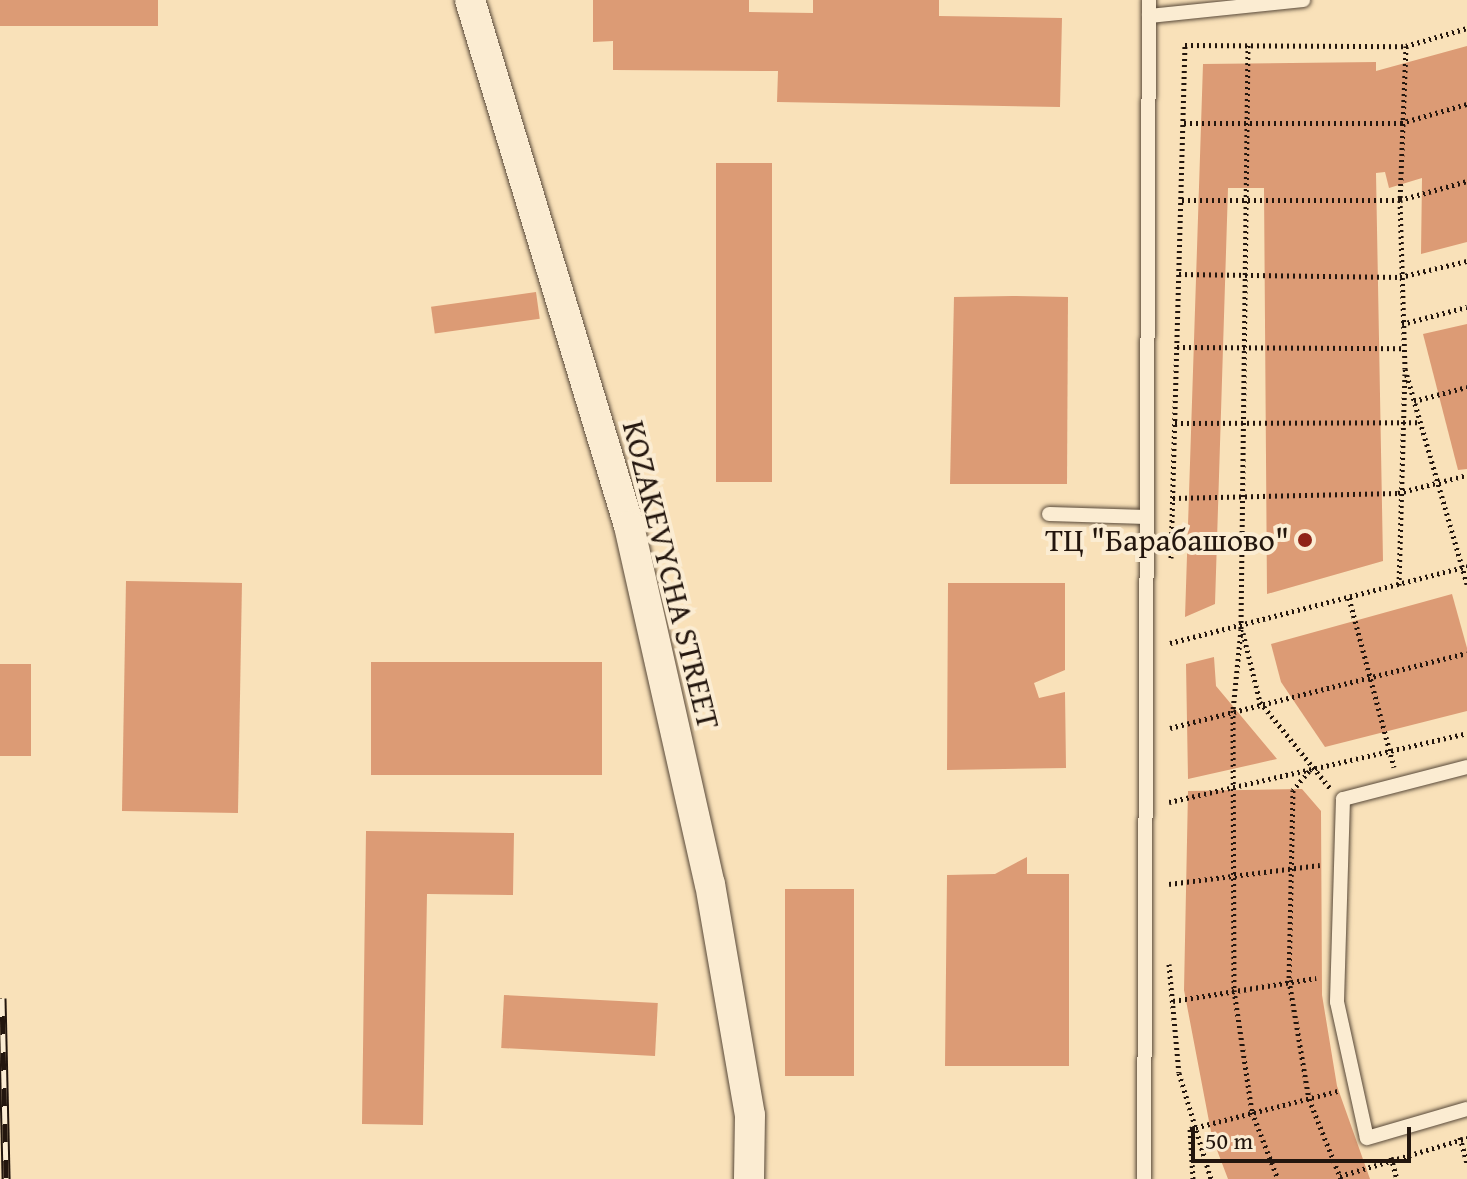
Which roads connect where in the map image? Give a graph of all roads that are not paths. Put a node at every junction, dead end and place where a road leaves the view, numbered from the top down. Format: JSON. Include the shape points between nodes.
{"nodes":[{"id":1,"x":470,"y":0,"type":"edge"},
{"id":2,"x":1149,"y":0,"type":"edge"},
{"id":3,"x":1303,"y":0,"type":"edge"},
{"id":4,"x":1149,"y":16,"type":"junction"},
{"id":5,"x":1049,"y":514,"type":"dead end"},
{"id":6,"x":1147,"y":517,"type":"junction"},
{"id":7,"x":1467,"y":767,"type":"edge"},
{"id":8,"x":1460,"y":1111,"type":"edge"},
{"id":9,"x":749,"y":1179,"type":"edge"},
{"id":10,"x":1144,"y":1179,"type":"edge"}],
"edges":[{"from":1,"to":9,"type":"street","name":"KOZAKEVYCHA STREET","via":[[629,526],[710,884],[750,1115]]},
{"from":2,"to":4,"type":"lane"},
{"from":3,"to":4,"type":"lane"},
{"from":4,"to":6,"type":"lane"},
{"from":5,"to":6,"type":"lane"},
{"from":6,"to":10,"type":"lane"},
{"from":7,"to":8,"type":"lane","via":[[1343,799],[1337,977],[1367,1138]]}]}
